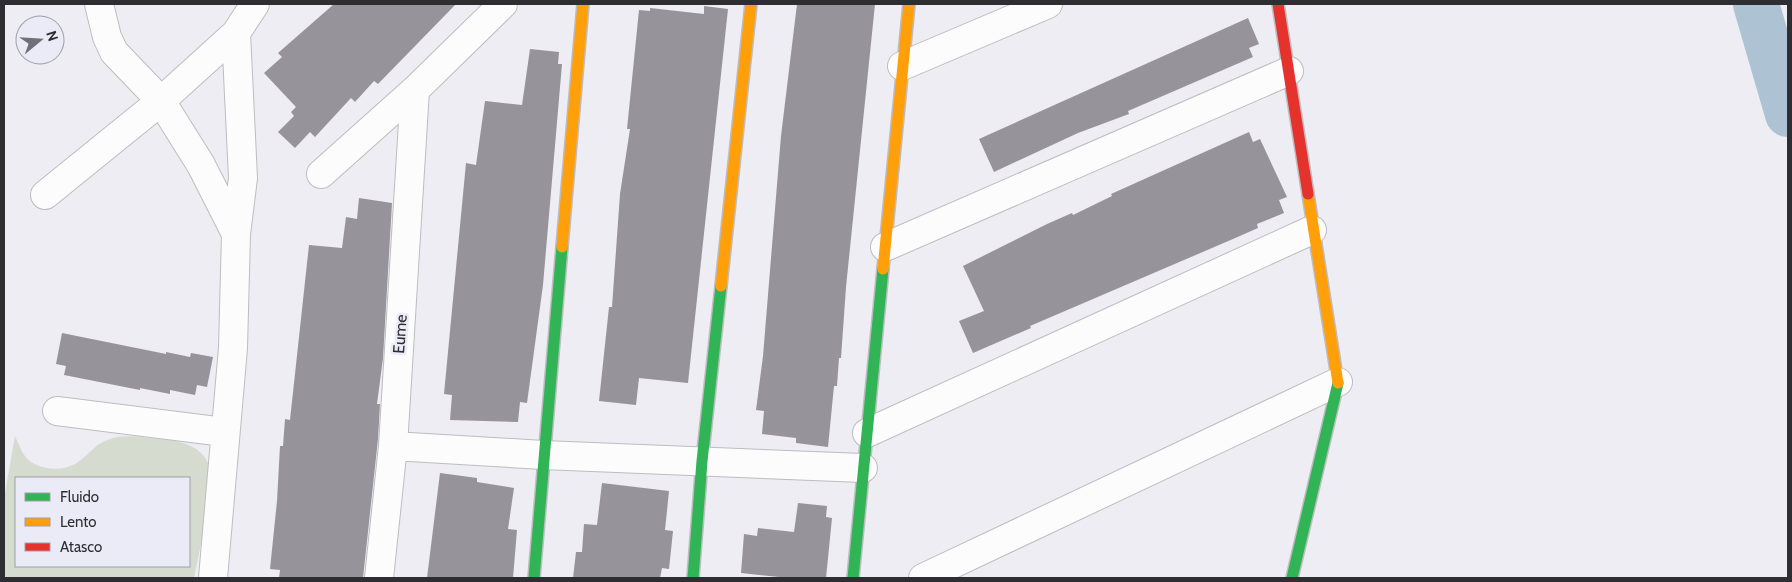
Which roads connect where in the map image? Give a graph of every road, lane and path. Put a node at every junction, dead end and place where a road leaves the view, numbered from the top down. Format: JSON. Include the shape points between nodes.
{"nodes":[{"id":1,"x":99,"y":4,"type":"edge"},
{"id":2,"x":255,"y":4,"type":"edge"},
{"id":3,"x":503,"y":4,"type":"edge"},
{"id":4,"x":583,"y":4,"type":"edge"},
{"id":5,"x":751,"y":4,"type":"edge"},
{"id":6,"x":909,"y":4,"type":"edge"},
{"id":7,"x":1048,"y":4,"type":"edge"},
{"id":8,"x":1278,"y":4,"type":"edge"},
{"id":9,"x":236,"y":32,"type":"junction"},
{"id":10,"x":902,"y":66,"type":"junction"},
{"id":11,"x":1289,"y":72,"type":"junction"},
{"id":12,"x":415,"y":90,"type":"junction"},
{"id":13,"x":161,"y":101,"type":"junction"},
{"id":14,"x":321,"y":174,"type":"dead end"},
{"id":15,"x":45,"y":195,"type":"dead end"},
{"id":16,"x":1312,"y":230,"type":"junction"},
{"id":17,"x":236,"y":234,"type":"junction"},
{"id":18,"x":885,"y":247,"type":"junction"},
{"id":19,"x":1338,"y":382,"type":"junction"},
{"id":20,"x":57,"y":411,"type":"dead end"},
{"id":21,"x":224,"y":432,"type":"junction"},
{"id":22,"x":867,"y":433,"type":"junction"},
{"id":23,"x":393,"y":446,"type":"junction"},
{"id":24,"x":543,"y":455,"type":"junction"},
{"id":25,"x":702,"y":461,"type":"junction"},
{"id":26,"x":864,"y":468,"type":"junction"},
{"id":27,"x":213,"y":578,"type":"edge"},
{"id":28,"x":379,"y":578,"type":"edge"},
{"id":29,"x":534,"y":578,"type":"edge"},
{"id":30,"x":693,"y":578,"type":"edge"},
{"id":31,"x":853,"y":578,"type":"edge"},
{"id":32,"x":923,"y":578,"type":"edge"},
{"id":33,"x":1292,"y":578,"type":"edge"}],
"edges":[{"from":1,"to":13,"type":"street","via":[[114,52]]},
{"from":2,"to":9,"type":"street"},
{"from":3,"to":12,"type":"street"},
{"from":4,"to":24,"type":"street"},
{"from":5,"to":25,"type":"street"},
{"from":6,"to":10,"type":"street"},
{"from":7,"to":10,"type":"street"},
{"from":8,"to":11,"type":"street"},
{"from":9,"to":13,"type":"street"},
{"from":9,"to":17,"type":"street","via":[[243,178]]},
{"from":10,"to":18,"type":"street"},
{"from":11,"to":16,"type":"street"},
{"from":11,"to":18,"type":"street"},
{"from":12,"to":14,"type":"street"},
{"from":12,"to":23,"type":"street","name":"Eume"},
{"from":13,"to":15,"type":"street"},
{"from":13,"to":17,"type":"street","via":[[201,164]]},
{"from":16,"to":19,"type":"street"},
{"from":16,"to":22,"type":"street"},
{"from":17,"to":21,"type":"street","via":[[233,348]]},
{"from":18,"to":22,"type":"street"},
{"from":19,"to":32,"type":"street"},
{"from":19,"to":33,"type":"street"},
{"from":20,"to":21,"type":"street"},
{"from":21,"to":27,"type":"street"},
{"from":22,"to":26,"type":"street"},
{"from":23,"to":24,"type":"street"},
{"from":23,"to":28,"type":"street","name":"Eume"},
{"from":24,"to":25,"type":"street"},
{"from":24,"to":29,"type":"street"},
{"from":25,"to":26,"type":"street"},
{"from":25,"to":30,"type":"street"},
{"from":26,"to":31,"type":"street"}]}
